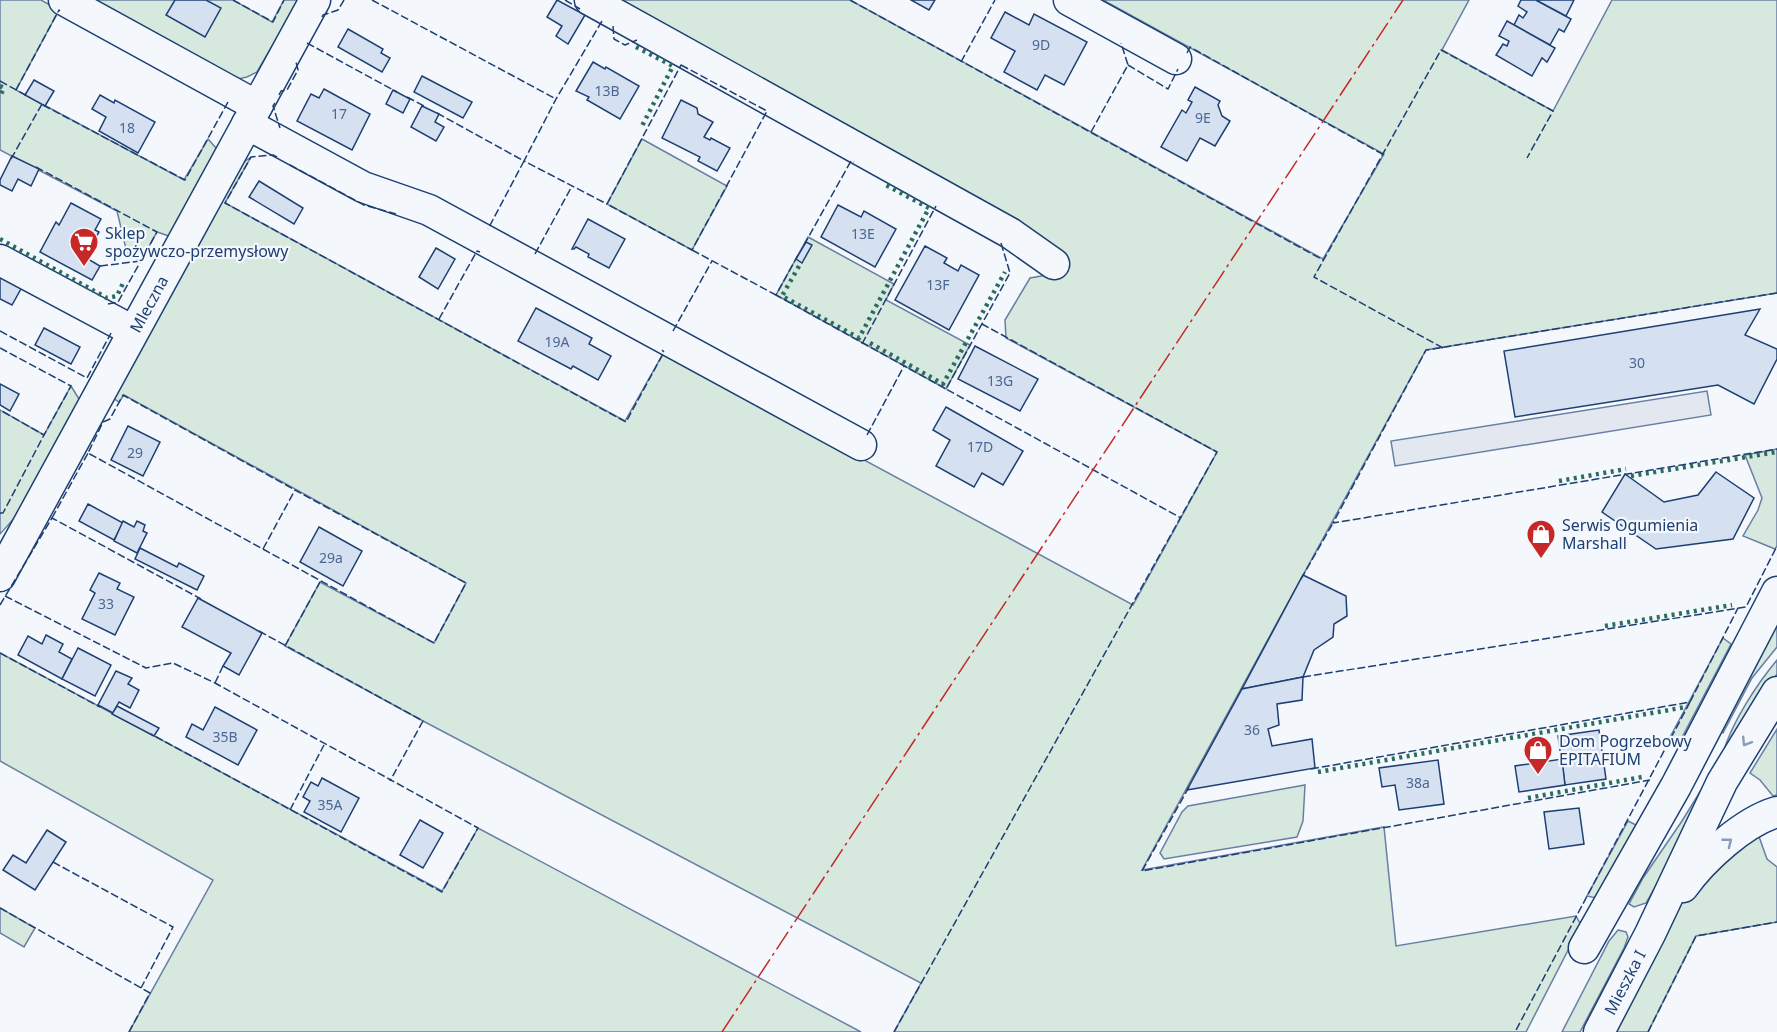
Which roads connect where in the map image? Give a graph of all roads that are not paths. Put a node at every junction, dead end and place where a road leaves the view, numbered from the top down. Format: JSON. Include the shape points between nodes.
{"nodes":[{"id":1,"x":64,"y":0,"type":"edge"},
{"id":2,"x":315,"y":0,"type":"edge"},
{"id":3,"x":590,"y":0,"type":"edge"},
{"id":4,"x":1069,"y":0,"type":"edge"},
{"id":5,"x":1176,"y":59,"type":"dead end"},
{"id":6,"x":252,"y":115,"type":"junction"},
{"id":7,"x":0,"y":260,"type":"edge"},
{"id":8,"x":1054,"y":264,"type":"dead end"},
{"id":9,"x":133,"y":331,"type":"junction"},
{"id":10,"x":861,"y":445,"type":"dead end"},
{"id":11,"x":8,"y":544,"type":"edge"},
{"id":12,"x":0,"y":576,"type":"edge"},
{"id":13,"x":1777,"y":592,"type":"edge"},
{"id":14,"x":1777,"y":692,"type":"edge"},
{"id":15,"x":1777,"y":812,"type":"edge"},
{"id":16,"x":1606,"y":911,"type":"junction"},
{"id":17,"x":1650,"y":934,"type":"junction"},
{"id":18,"x":1584,"y":948,"type":"dead end"},
{"id":19,"x":1599,"y":1032,"type":"edge"}],
"edges":[{"from":1,"to":6,"type":"street"},
{"from":2,"to":6,"type":"street","name":"Mleczna"},
{"from":3,"to":8,"type":"street","via":[[1010,233]]},
{"from":4,"to":5,"type":"street"},
{"from":6,"to":9,"type":"street","name":"Mleczna"},
{"from":6,"to":10,"type":"street","via":[[363,187],[429,210]]},
{"from":7,"to":9,"type":"street"},
{"from":9,"to":11,"type":"street","name":"Mleczna"},
{"from":11,"to":12,"type":"street","name":"Mleczna"},
{"from":13,"to":16,"type":"street"},
{"from":14,"to":17,"type":"street","one_way":true,"via":[[1722,782]]},
{"from":17,"to":15,"type":"street","one_way":true,"via":[[1701,866],[1744,829]]},
{"from":16,"to":17,"type":"street"},
{"from":16,"to":18,"type":"street"},
{"from":17,"to":19,"type":"street","name":"Mieszka I"}]}
